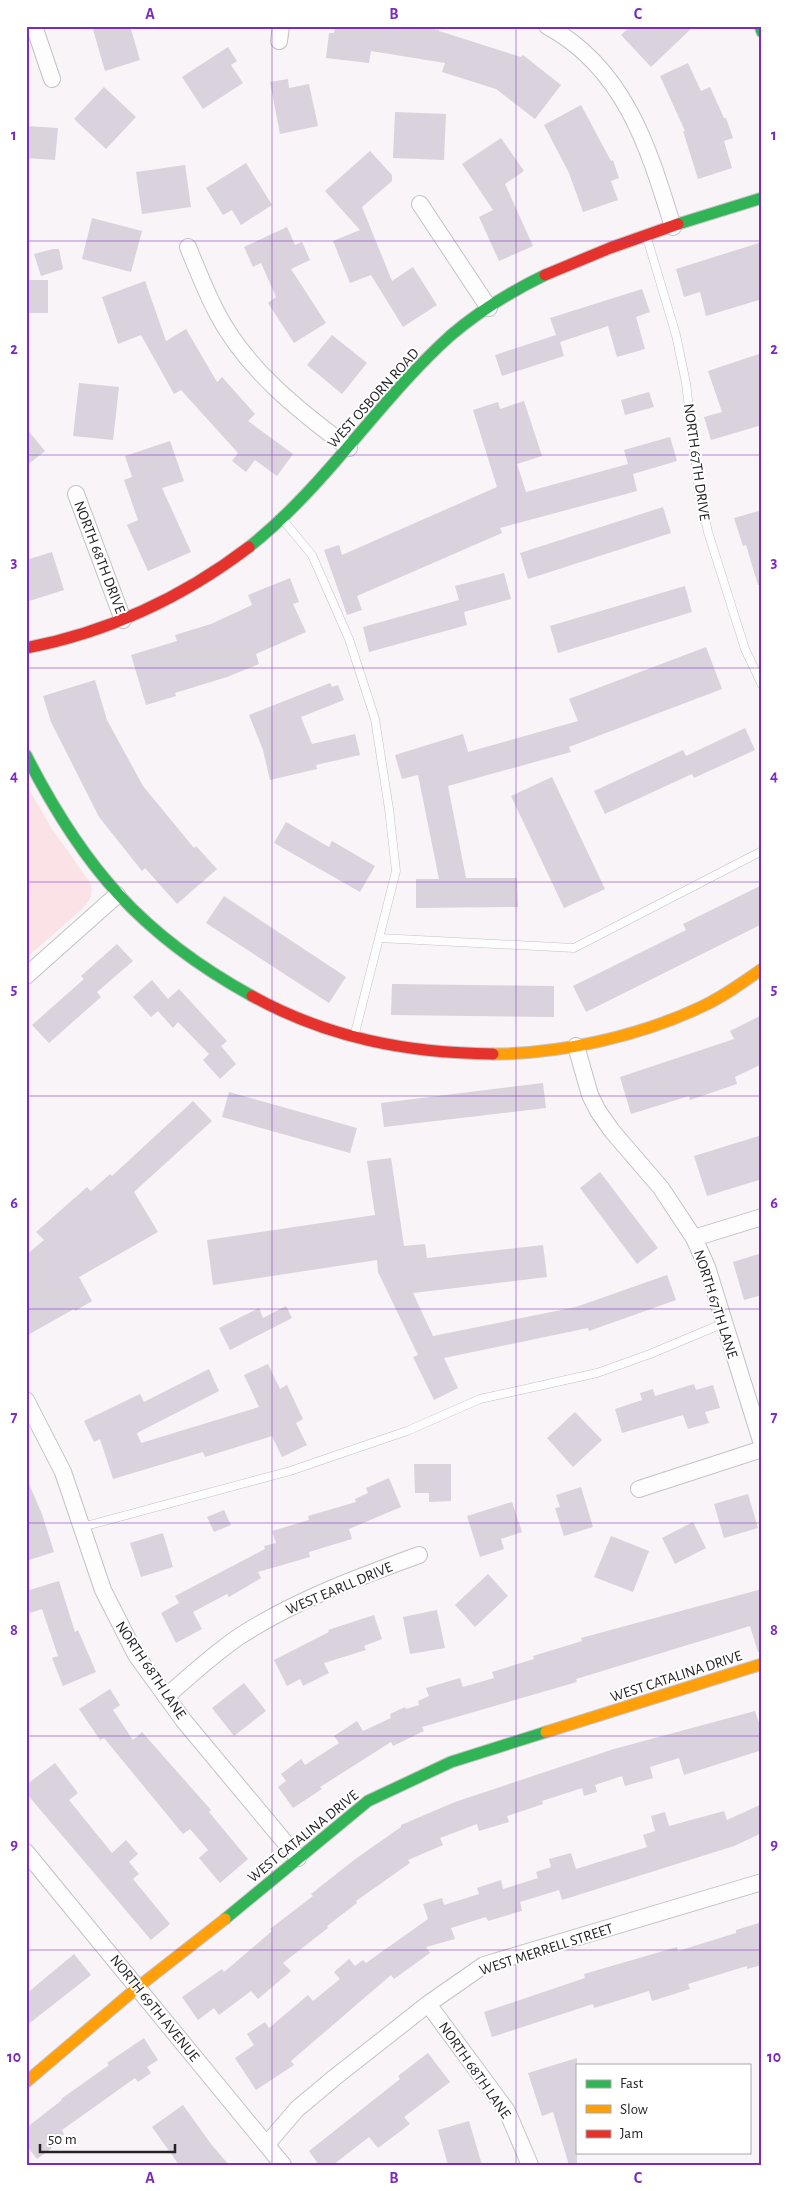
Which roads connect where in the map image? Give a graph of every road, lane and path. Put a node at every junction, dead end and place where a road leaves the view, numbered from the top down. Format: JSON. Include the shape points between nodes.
{"nodes":[{"id":1,"x":34,"y":26,"type":"edge"},
{"id":2,"x":547,"y":26,"type":"edge"},
{"id":3,"x":760,"y":26,"type":"edge"},
{"id":4,"x":762,"y":32,"type":"edge"},
{"id":5,"x":52,"y":79,"type":"dead end"},
{"id":6,"x":762,"y":198,"type":"edge"},
{"id":7,"x":420,"y":204,"type":"dead end"},
{"id":8,"x":673,"y":227,"type":"junction"},
{"id":9,"x":646,"y":236,"type":"junction"},
{"id":10,"x":188,"y":247,"type":"dead end"},
{"id":11,"x":488,"y":308,"type":"junction"},
{"id":12,"x":349,"y":448,"type":"junction"},
{"id":13,"x":76,"y":494,"type":"dead end"},
{"id":14,"x":282,"y":519,"type":"junction"},
{"id":15,"x":124,"y":620,"type":"junction"},
{"id":16,"x":26,"y":648,"type":"edge"},
{"id":17,"x":762,"y":685,"type":"edge"},
{"id":18,"x":26,"y":755,"type":"edge"},
{"id":19,"x":762,"y":851,"type":"edge"},
{"id":20,"x":117,"y":895,"type":"junction"},
{"id":21,"x":380,"y":938,"type":"junction"},
{"id":22,"x":762,"y":969,"type":"edge"},
{"id":23,"x":26,"y":976,"type":"edge"},
{"id":24,"x":354,"y":1038,"type":"junction"},
{"id":25,"x":576,"y":1046,"type":"junction"},
{"id":26,"x":762,"y":1217,"type":"edge"},
{"id":27,"x":694,"y":1238,"type":"junction"},
{"id":28,"x":724,"y":1323,"type":"junction"},
{"id":29,"x":26,"y":1400,"type":"edge"},
{"id":30,"x":762,"y":1444,"type":"edge"},
{"id":31,"x":762,"y":1449,"type":"edge"},
{"id":32,"x":639,"y":1489,"type":"dead end"},
{"id":33,"x":82,"y":1527,"type":"junction"},
{"id":34,"x":419,"y":1555,"type":"dead end"},
{"id":35,"x":762,"y":1664,"type":"edge"},
{"id":36,"x":166,"y":1697,"type":"junction"},
{"id":37,"x":26,"y":1852,"type":"edge"},
{"id":38,"x":298,"y":1858,"type":"junction"},
{"id":39,"x":762,"y":1882,"type":"edge"},
{"id":40,"x":138,"y":1988,"type":"junction"},
{"id":41,"x":428,"y":2004,"type":"junction"},
{"id":42,"x":26,"y":2082,"type":"edge"},
{"id":43,"x":267,"y":2144,"type":"junction"},
{"id":44,"x":282,"y":2165,"type":"edge"},
{"id":45,"x":530,"y":2165,"type":"edge"}],
"edges":[{"from":1,"to":5,"type":"street"},
{"from":2,"to":8,"type":"street","via":[[588,57],[609,78],[624,101],[641,134]]},
{"from":3,"to":4,"type":"street"},
{"from":6,"to":8,"type":"street","name":"WEST OSBORN ROAD"},
{"from":7,"to":11,"type":"street"},
{"from":8,"to":9,"type":"street","name":"WEST OSBORN ROAD"},
{"from":9,"to":11,"type":"street","name":"WEST OSBORN ROAD","via":[[555,270]]},
{"from":9,"to":17,"type":"lane","name":"NORTH 67TH DRIVE","via":[[676,335],[708,532],[745,649]]},
{"from":10,"to":12,"type":"street","via":[[217,314],[239,347],[282,394]]},
{"from":11,"to":12,"type":"street","name":"WEST OSBORN ROAD","via":[[424,361]]},
{"from":12,"to":14,"type":"street","name":"WEST OSBORN ROAD"},
{"from":13,"to":15,"type":"street","name":"NORTH 68TH DRIVE"},
{"from":14,"to":15,"type":"street","name":"WEST OSBORN ROAD","via":[[251,547],[209,577],[168,601]]},
{"from":14,"to":21,"type":"lane","via":[[312,555],[349,639],[375,719],[396,871]]},
{"from":15,"to":16,"type":"street","name":"WEST OSBORN ROAD","via":[[63,641]]},
{"from":18,"to":20,"type":"street","via":[[81,848]]},
{"from":19,"to":21,"type":"lane","via":[[574,948]]},
{"from":20,"to":23,"type":"street"},
{"from":20,"to":24,"type":"street","via":[[190,959],[253,998],[310,1024]]},
{"from":21,"to":24,"type":"lane"},
{"from":22,"to":25,"type":"street","via":[[725,996],[686,1016],[637,1032]]},
{"from":24,"to":25,"type":"street","via":[[435,1052],[475,1054],[522,1054]]},
{"from":25,"to":27,"type":"street","name":"NORTH 67TH LANE","via":[[598,1111],[661,1188]]},
{"from":26,"to":27,"type":"street"},
{"from":27,"to":28,"type":"street","name":"NORTH 67TH LANE"},
{"from":28,"to":30,"type":"street","name":"NORTH 67TH LANE"},
{"from":28,"to":33,"type":"lane","via":[[597,1373],[480,1399],[407,1431],[290,1471]]},
{"from":29,"to":33,"type":"street","name":"NORTH 68TH LANE","via":[[63,1472]]},
{"from":31,"to":32,"type":"street"},
{"from":33,"to":36,"type":"street","name":"NORTH 68TH LANE","via":[[112,1611],[136,1654]]},
{"from":34,"to":36,"type":"street","name":"WEST EARLL DRIVE","via":[[293,1606],[224,1648]]},
{"from":35,"to":38,"type":"street","name":"WEST CATALINA DRIVE","via":[[450,1762],[368,1801]]},
{"from":36,"to":38,"type":"street","name":"NORTH 68TH LANE"},
{"from":37,"to":40,"type":"street","name":"NORTH 69TH AVENUE"},
{"from":38,"to":40,"type":"street","name":"WEST CATALINA DRIVE"},
{"from":39,"to":41,"type":"street","name":"WEST MERRELL STREET","via":[[484,1965]]},
{"from":40,"to":42,"type":"street","name":"WEST CATALINA DRIVE"},
{"from":40,"to":43,"type":"street","name":"NORTH 69TH AVENUE"},
{"from":41,"to":43,"type":"street","name":"WEST MERRELL STREET","via":[[297,2109]]},
{"from":41,"to":45,"type":"street","name":"NORTH 68TH LANE","via":[[506,2112]]},
{"from":43,"to":44,"type":"street","name":"NORTH 69TH AVENUE"}]}
